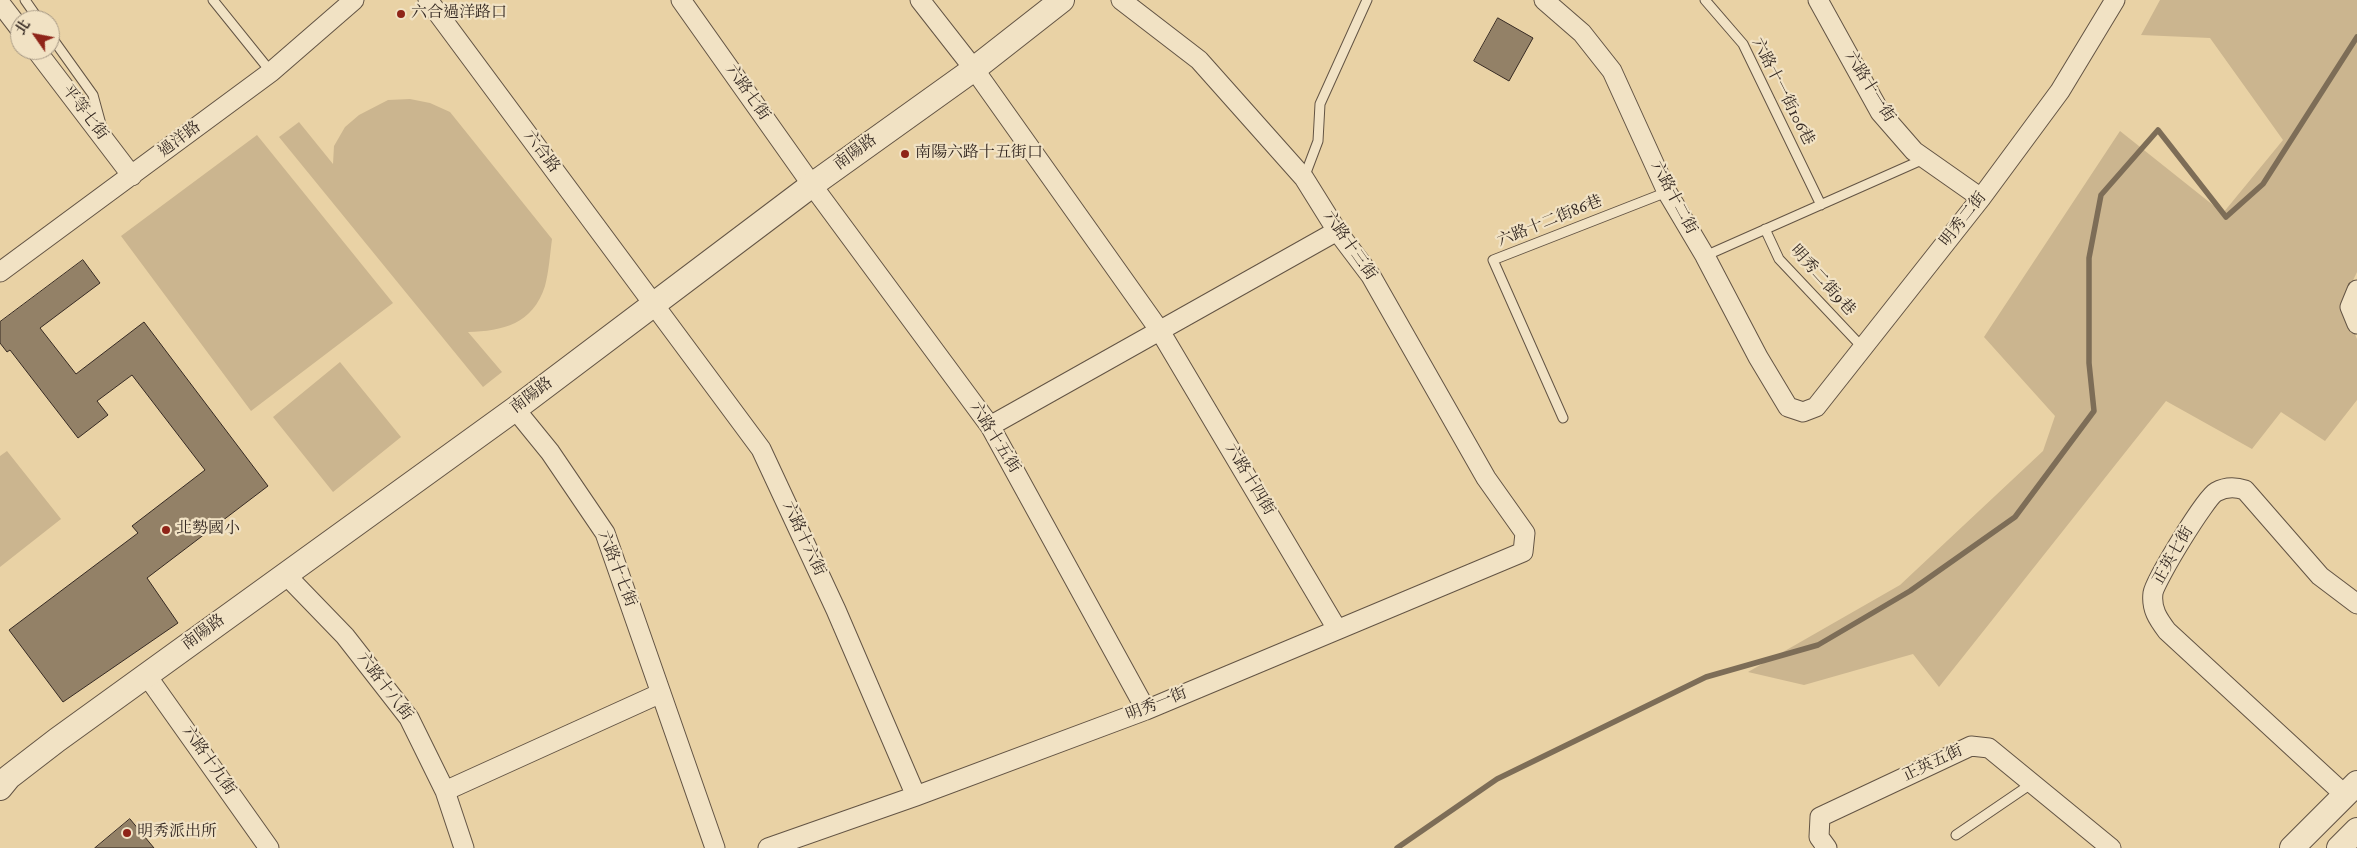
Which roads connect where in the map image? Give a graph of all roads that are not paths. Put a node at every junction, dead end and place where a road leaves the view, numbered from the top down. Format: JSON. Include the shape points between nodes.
{"nodes":[{"id":1,"x":213,"y":0,"type":"edge"},
{"id":2,"x":354,"y":0,"type":"edge"},
{"id":3,"x":428,"y":0,"type":"edge"},
{"id":4,"x":681,"y":0,"type":"edge"},
{"id":5,"x":920,"y":0,"type":"edge"},
{"id":6,"x":1062,"y":0,"type":"edge"},
{"id":7,"x":1121,"y":0,"type":"edge"},
{"id":8,"x":1367,"y":0,"type":"edge"},
{"id":9,"x":1544,"y":0,"type":"edge"},
{"id":10,"x":1705,"y":0,"type":"edge"},
{"id":11,"x":1818,"y":0,"type":"edge"},
{"id":12,"x":0,"y":3,"type":"edge"},
{"id":13,"x":2107,"y":3,"type":"edge"},
{"id":14,"x":10,"y":16,"type":"edge"},
{"id":15,"x":60,"y":50,"type":"edge"},
{"id":16,"x":44,"y":60,"type":"edge"},
{"id":17,"x":974,"y":69,"type":"junction"},
{"id":18,"x":271,"y":72,"type":"junction"},
{"id":19,"x":107,"y":143,"type":"junction"},
{"id":20,"x":1925,"y":159,"type":"junction"},
{"id":21,"x":132,"y":176,"type":"junction"},
{"id":22,"x":1304,"y":178,"type":"junction"},
{"id":23,"x":812,"y":185,"type":"junction"},
{"id":24,"x":1667,"y":192,"type":"junction"},
{"id":25,"x":1982,"y":198,"type":"junction"},
{"id":26,"x":1821,"y":205,"type":"junction"},
{"id":27,"x":1766,"y":229,"type":"junction"},
{"id":28,"x":1337,"y":232,"type":"junction"},
{"id":29,"x":1705,"y":256,"type":"junction"},
{"id":30,"x":0,"y":272,"type":"edge"},
{"id":31,"x":2357,"y":290,"type":"edge"},
{"id":32,"x":654,"y":303,"type":"junction"},
{"id":33,"x":2357,"y":324,"type":"edge"},
{"id":34,"x":1160,"y":331,"type":"junction"},
{"id":35,"x":1863,"y":348,"type":"junction"},
{"id":36,"x":1788,"y":408,"type":"joint"},
{"id":37,"x":515,"y":409,"type":"junction"},
{"id":38,"x":1563,"y":418,"type":"dead end"},
{"id":39,"x":990,"y":426,"type":"junction"},
{"id":40,"x":1525,"y":533,"type":"joint"},
{"id":41,"x":285,"y":574,"type":"junction"},
{"id":42,"x":2357,"y":604,"type":"edge"},
{"id":43,"x":1337,"y":629,"type":"junction"},
{"id":44,"x":147,"y":676,"type":"junction"},
{"id":45,"x":660,"y":693,"type":"junction"},
{"id":46,"x":1146,"y":710,"type":"junction"},
{"id":47,"x":2031,"y":784,"type":"junction"},
{"id":48,"x":0,"y":788,"type":"edge"},
{"id":49,"x":2352,"y":789,"type":"edge"},
{"id":50,"x":445,"y":791,"type":"junction"},
{"id":51,"x":916,"y":796,"type":"junction"},
{"id":52,"x":2357,"y":830,"type":"edge"},
{"id":53,"x":1956,"y":835,"type":"dead end"},
{"id":54,"x":269,"y":848,"type":"edge"},
{"id":55,"x":464,"y":848,"type":"edge"},
{"id":56,"x":715,"y":848,"type":"edge"},
{"id":57,"x":768,"y":848,"type":"edge"},
{"id":58,"x":1827,"y":848,"type":"edge"},
{"id":59,"x":2111,"y":848,"type":"edge"},
{"id":60,"x":2292,"y":848,"type":"edge"},
{"id":61,"x":2339,"y":848,"type":"edge"}],
"edges":[{"from":1,"to":18,"type":"lane"},
{"from":2,"to":18,"type":"street","name":"過洋路"},
{"from":3,"to":32,"type":"street","name":"六合路"},
{"from":4,"to":23,"type":"street","name":"六路七街"},
{"from":5,"to":17,"type":"street","name":"六路十四街"},
{"from":6,"to":17,"type":"street","name":"南陽路"},
{"from":7,"to":22,"type":"street","name":"六路十三街","via":[[1199,60]]},
{"from":8,"to":22,"type":"lane","via":[[1320,104],[1318,142]]},
{"from":9,"to":24,"type":"street","name":"六路十二街","via":[[1582,33],[1612,71]]},
{"from":10,"to":26,"type":"lane","name":"六路十一街106巷","via":[[1743,44]]},
{"from":11,"to":20,"type":"street","name":"六路十一街","via":[[1880,112]]},
{"from":12,"to":14,"type":"street"},
{"from":13,"to":25,"type":"street","name":"明秀二街","via":[[2060,91]]},
{"from":15,"to":19,"type":"lane","via":[[93,95]]},
{"from":16,"to":19,"type":"street","name":"平等七街"},
{"from":17,"to":23,"type":"street","name":"南陽路"},
{"from":17,"to":34,"type":"street","name":"六路十四街"},
{"from":18,"to":21,"type":"street","name":"過洋路"},
{"from":19,"to":21,"type":"street","name":"平等七街"},
{"from":20,"to":25,"type":"street","name":"六路十一街"},
{"from":20,"to":26,"type":"lane"},
{"from":21,"to":30,"type":"street","name":"過洋路"},
{"from":22,"to":28,"type":"street","name":"六路十三街"},
{"from":23,"to":32,"type":"street","name":"南陽路"},
{"from":23,"to":39,"type":"street","name":"六路十五街"},
{"from":24,"to":29,"type":"street","name":"六路十二街"},
{"from":24,"to":38,"type":"lane","name":"六路十二街86巷","via":[[1493,260]]},
{"from":25,"to":35,"type":"street","name":"明秀二街"},
{"from":26,"to":27,"type":"lane"},
{"from":27,"to":29,"type":"lane"},
{"from":27,"to":35,"type":"lane","name":"明秀二街9巷","via":[[1779,259]]},
{"from":28,"to":34,"type":"street"},
{"from":28,"to":40,"type":"street","name":"六路十三街","via":[[1371,276],[1486,478]]},
{"from":29,"to":36,"type":"street","name":"六路十二街"},
{"from":31,"to":33,"type":"street","via":[[2350,307]]},
{"from":32,"to":37,"type":"street","name":"南陽路"},
{"from":32,"to":51,"type":"street","name":"六路十六街","via":[[761,449],[836,610]]},
{"from":34,"to":39,"type":"street"},
{"from":34,"to":43,"type":"street","name":"六路十四街"},
{"from":35,"to":36,"type":"street","name":"明秀二街","via":[[1816,407],[1803,412]]},
{"from":37,"to":41,"type":"street","name":"南陽路"},
{"from":37,"to":45,"type":"street","name":"六路十七街","via":[[550,452],[605,533]]},
{"from":39,"to":46,"type":"street","name":"六路十五街"},
{"from":40,"to":43,"type":"street","name":"明秀一街","via":[[1523,552]]},
{"from":41,"to":44,"type":"street","name":"南陽路"},
{"from":41,"to":50,"type":"street","name":"六路十八街","via":[[345,636],[409,718]]},
{"from":42,"to":49,"type":"street","name":"正英七街","via":[[2320,576],[2245,490],[2235,487],[2215,492],[2187,529],[2153,592],[2154,612],[2167,632]]},
{"from":43,"to":46,"type":"street","name":"明秀一街"},
{"from":44,"to":48,"type":"street","name":"南陽路","via":[[22,767]]},
{"from":44,"to":54,"type":"street","name":"六路十九街"},
{"from":45,"to":50,"type":"street"},
{"from":45,"to":56,"type":"street","name":"六路十七街"},
{"from":46,"to":51,"type":"street","name":"明秀一街"},
{"from":47,"to":53,"type":"lane"},
{"from":47,"to":58,"type":"street","name":"正英五街","via":[[1989,748],[1971,746],[1820,816],[1819,838]]},
{"from":47,"to":59,"type":"street","name":"正英五街"},
{"from":49,"to":60,"type":"street"},
{"from":50,"to":55,"type":"street","name":"六路十八街"},
{"from":51,"to":57,"type":"street","name":"明秀一街"},
{"from":52,"to":61,"type":"street"}]}
